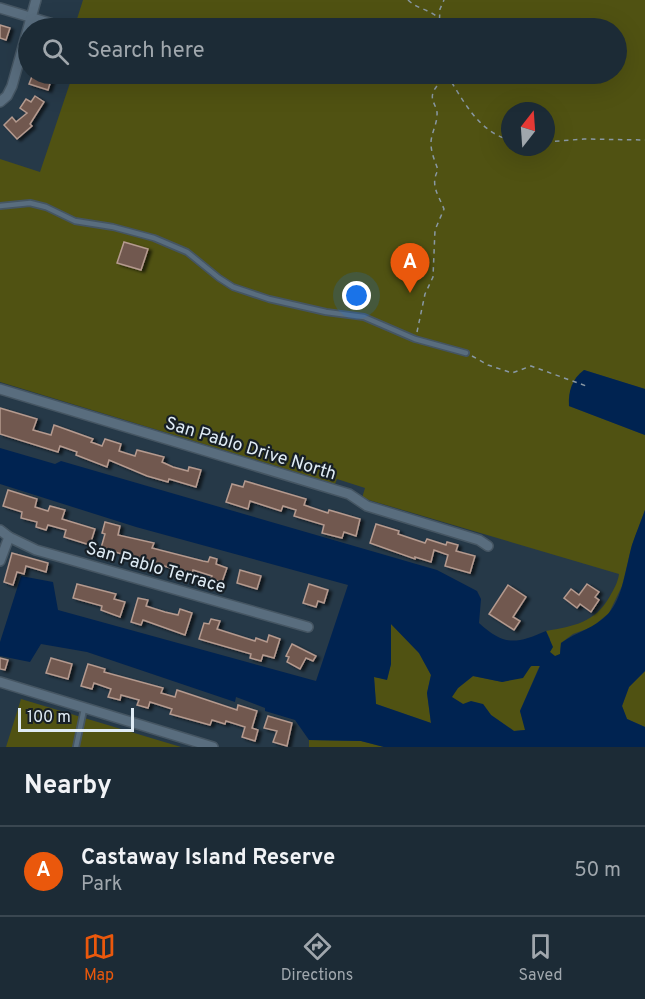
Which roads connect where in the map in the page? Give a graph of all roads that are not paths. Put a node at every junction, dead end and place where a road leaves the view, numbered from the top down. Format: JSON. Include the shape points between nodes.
{"nodes":[{"id":1,"x":36,"y":0,"type":"edge"},
{"id":2,"x":0,"y":8,"type":"edge"},
{"id":3,"x":31,"y":16,"type":"junction"},
{"id":4,"x":37,"y":18,"type":"edge"},
{"id":5,"x":18,"y":61,"type":"edge"},
{"id":6,"x":0,"y":102,"type":"edge"},
{"id":7,"x":0,"y":206,"type":"edge"},
{"id":8,"x":466,"y":353,"type":"road end"},
{"id":9,"x":0,"y":389,"type":"edge"},
{"id":10,"x":0,"y":530,"type":"edge"},
{"id":11,"x":9,"y":537,"type":"junction"},
{"id":12,"x":489,"y":546,"type":"dead end"},
{"id":13,"x":0,"y":561,"type":"edge"},
{"id":14,"x":308,"y":627,"type":"dead end"},
{"id":15,"x":0,"y":682,"type":"edge"},
{"id":16,"x":85,"y":708,"type":"junction"},
{"id":17,"x":76,"y":747,"type":"edge"},
{"id":18,"x":213,"y":747,"type":"edge"}],
"edges":[{"from":1,"to":3,"type":"street"},
{"from":2,"to":3,"type":"street"},
{"from":3,"to":4,"type":"street"},
{"from":5,"to":6,"type":"street","via":[[9,92]]},
{"from":7,"to":8,"type":"lane","via":[[30,203],[75,221],[154,238],[187,252],[233,287],[269,299],[364,317],[415,339]]},
{"from":9,"to":12,"type":"street","name":"San Pablo Drive North","via":[[349,495],[367,506]]},
{"from":10,"to":11,"type":"street","name":"San Pablo Terrace"},
{"from":11,"to":13,"type":"street"},
{"from":11,"to":14,"type":"street","name":"San Pablo Terrace","via":[[36,550],[95,568]]},
{"from":15,"to":16,"type":"street"},
{"from":16,"to":17,"type":"lane"},
{"from":16,"to":18,"type":"street"}]}
